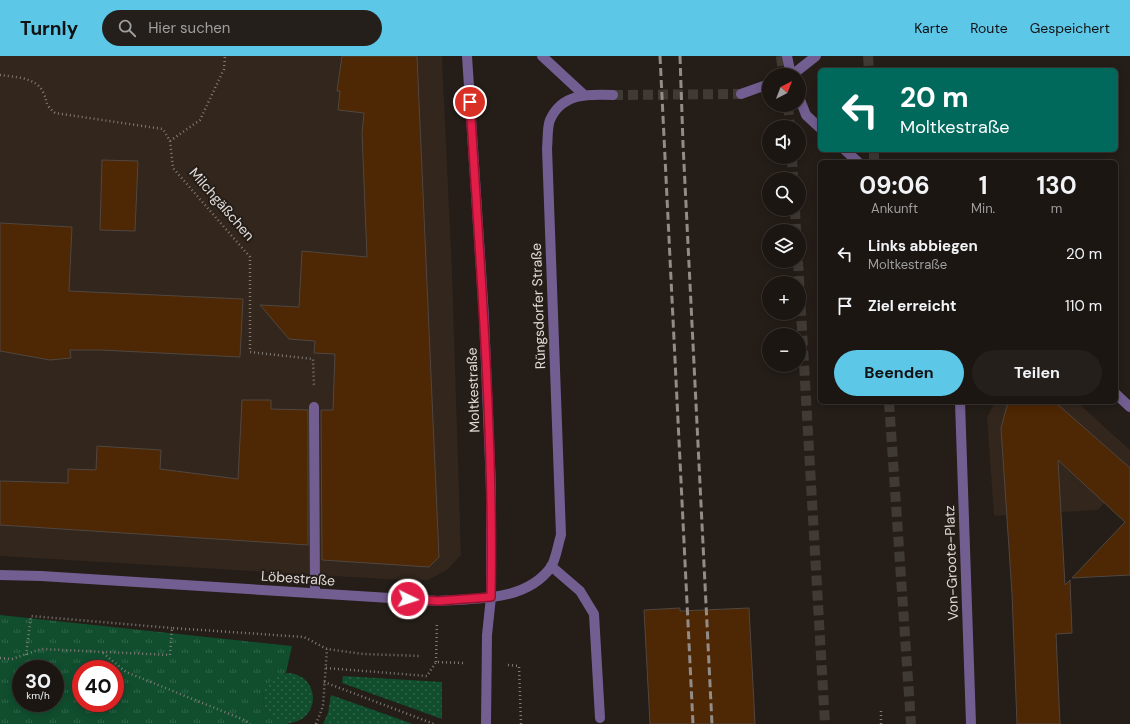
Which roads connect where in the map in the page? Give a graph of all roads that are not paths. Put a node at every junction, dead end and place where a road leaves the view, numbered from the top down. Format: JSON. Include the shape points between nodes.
{"nodes":[{"id":1,"x":467,"y":56,"type":"edge"},
{"id":2,"x":542,"y":56,"type":"edge"},
{"id":3,"x":787,"y":56,"type":"edge"},
{"id":4,"x":816,"y":56,"type":"edge"},
{"id":5,"x":790,"y":68,"type":"edge"},
{"id":6,"x":800,"y":68,"type":"edge"},
{"id":7,"x":762,"y":86,"type":"edge"},
{"id":8,"x":583,"y":94,"type":"junction"},
{"id":9,"x":741,"y":94,"type":"tunnel mouth"},
{"id":10,"x":613,"y":95,"type":"tunnel mouth"},
{"id":11,"x":805,"y":112,"type":"edge"},
{"id":12,"x":818,"y":126,"type":"edge"},
{"id":13,"x":847,"y":152,"type":"edge"},
{"id":14,"x":856,"y":160,"type":"edge"},
{"id":15,"x":1118,"y":396,"type":"edge"},
{"id":16,"x":960,"y":404,"type":"edge"},
{"id":17,"x":314,"y":407,"type":"road end"},
{"id":18,"x":1130,"y":407,"type":"edge"},
{"id":19,"x":561,"y":535,"type":"joint"},
{"id":20,"x":551,"y":566,"type":"junction"},
{"id":21,"x":0,"y":575,"type":"edge"},
{"id":22,"x":315,"y":593,"type":"junction"},
{"id":23,"x":491,"y":597,"type":"junction"},
{"id":24,"x":600,"y":718,"type":"dead end"},
{"id":25,"x":486,"y":724,"type":"edge"},
{"id":26,"x":971,"y":724,"type":"edge"}],
"edges":[{"from":1,"to":23,"type":"street","name":"Moltkestraße","via":[[484,317],[491,487]]},
{"from":2,"to":8,"type":"street"},
{"from":3,"to":5,"type":"street"},
{"from":4,"to":6,"type":"street"},
{"from":7,"to":9,"type":"street"},
{"from":8,"to":10,"type":"street","name":"Rüngsdorfer Straße"},
{"from":8,"to":19,"type":"street","name":"Rüngsdorfer Straße","via":[[562,104],[550,120],[547,148]]},
{"from":11,"to":12,"type":"street"},
{"from":13,"to":14,"type":"street"},
{"from":15,"to":18,"type":"street"},
{"from":16,"to":26,"type":"street","name":"Von-Groote-Platz"},
{"from":17,"to":22,"type":"street"},
{"from":19,"to":20,"type":"street","name":"Löbestraße"},
{"from":20,"to":23,"type":"street","name":"Löbestraße","via":[[536,581],[517,592]]},
{"from":20,"to":24,"type":"street","via":[[580,591],[594,614]]},
{"from":21,"to":22,"type":"street","name":"Löbestraße"},
{"from":22,"to":23,"type":"street","name":"Löbestraße","via":[[438,601]]},
{"from":23,"to":25,"type":"street","name":"Moltkestraße","via":[[486,663]]}]}
